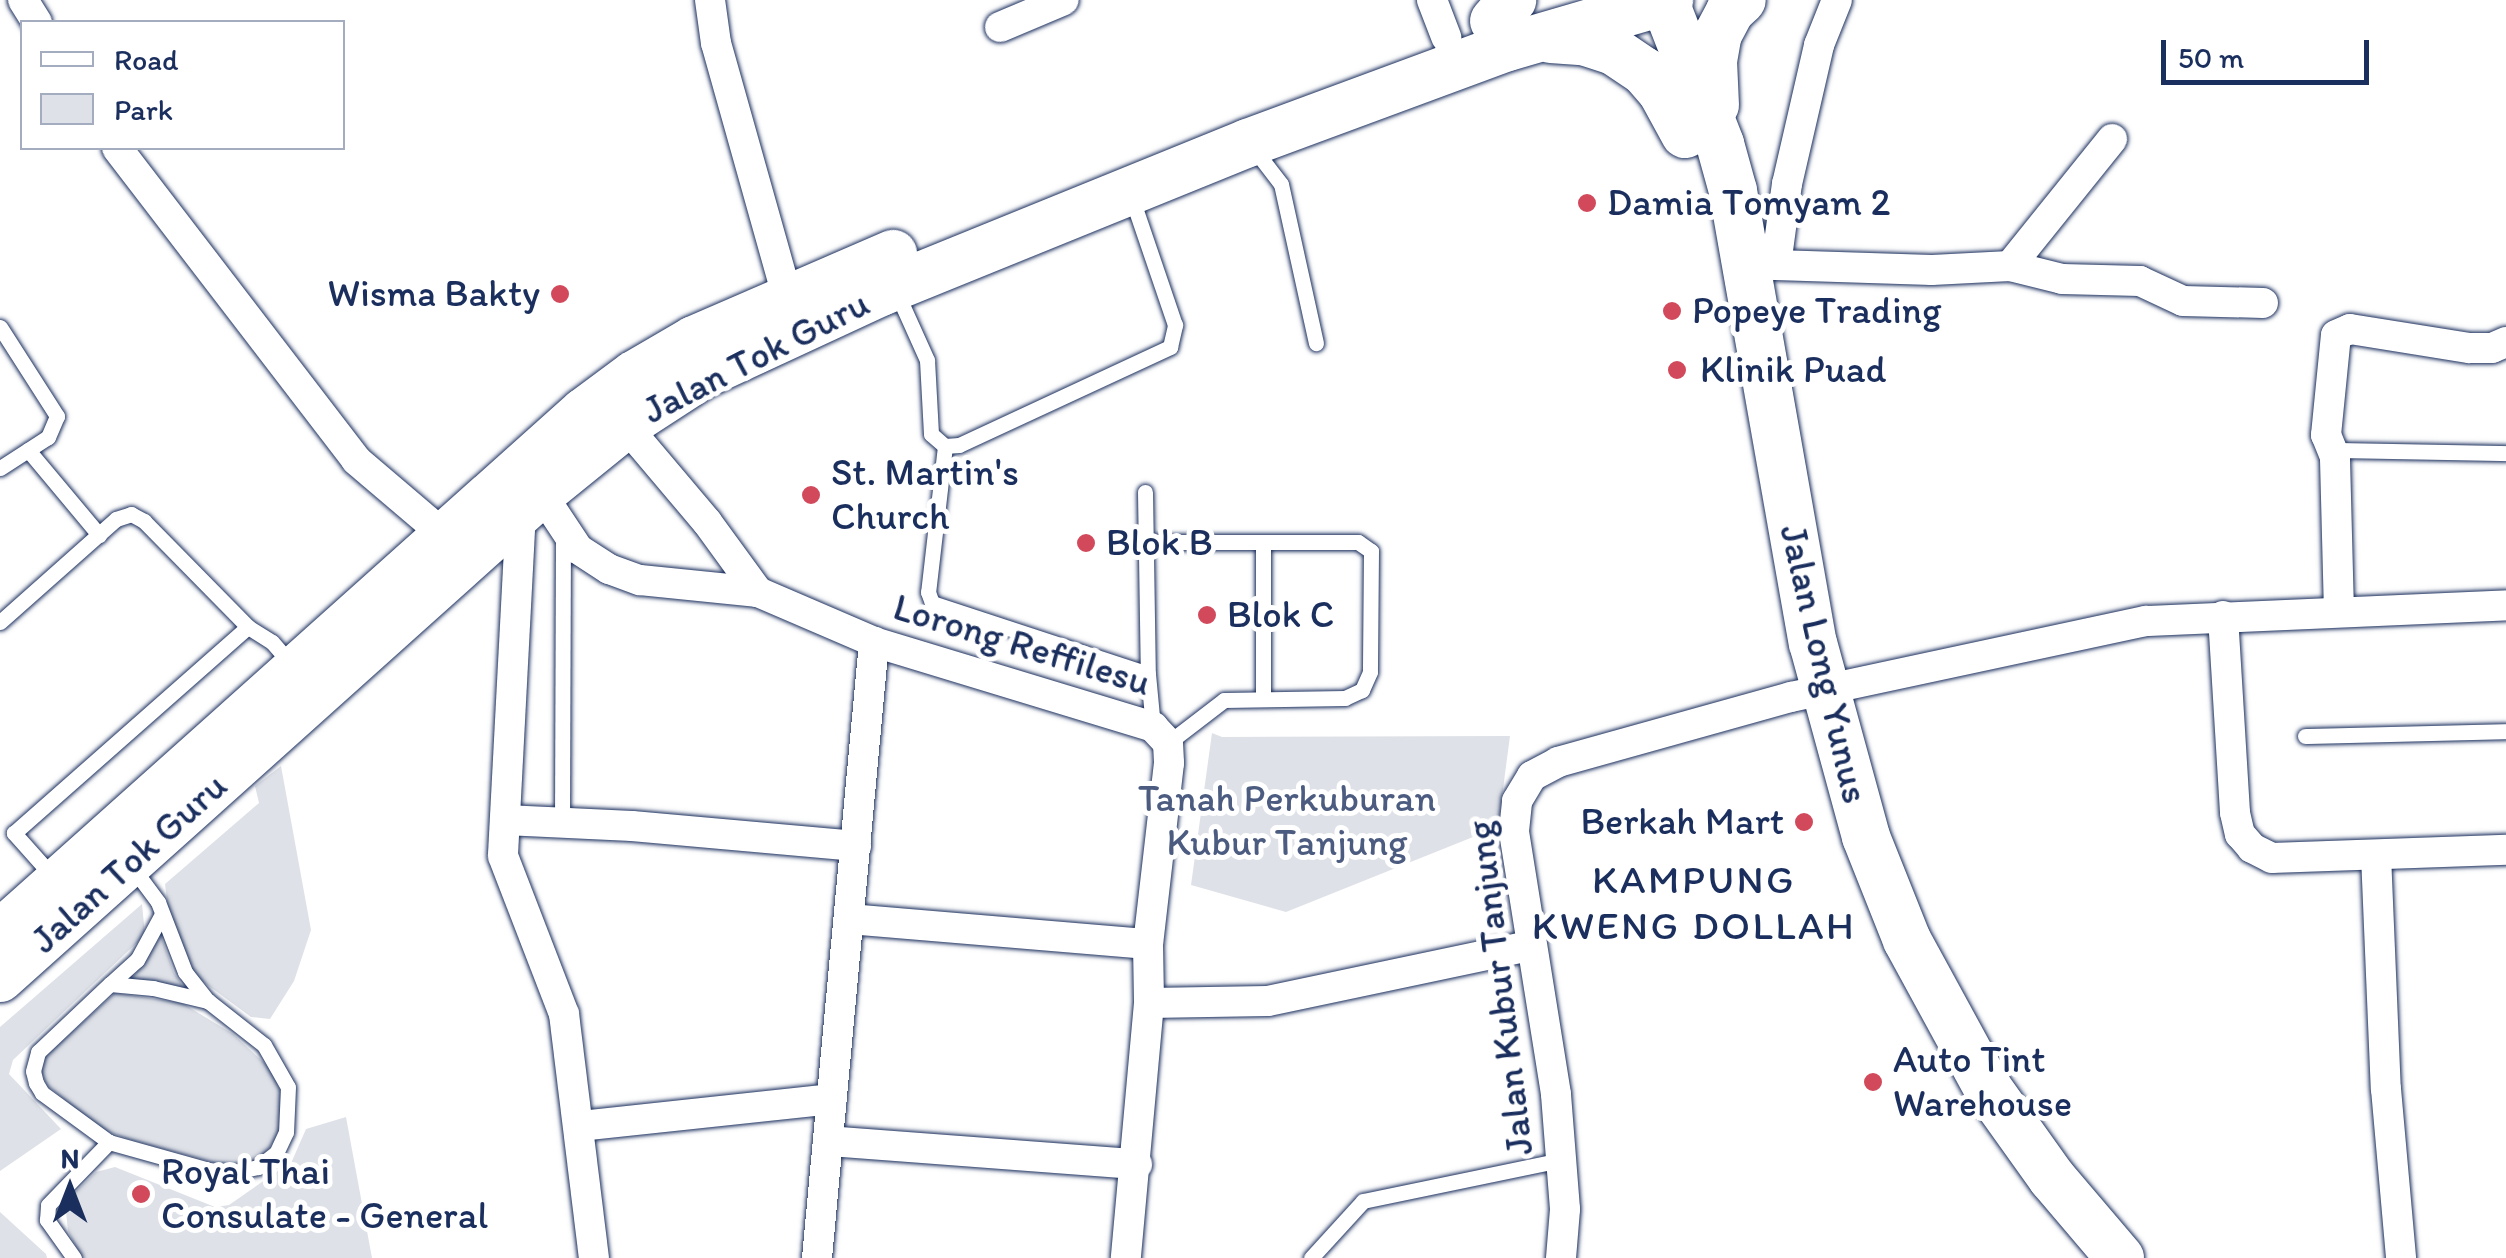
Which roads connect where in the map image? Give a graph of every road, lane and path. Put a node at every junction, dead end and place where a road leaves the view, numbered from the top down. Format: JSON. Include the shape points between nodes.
{"nodes":[{"id":1,"x":710,"y":0,"type":"edge"},
{"id":2,"x":1064,"y":0,"type":"edge"},
{"id":3,"x":1555,"y":0,"type":"edge"},
{"id":4,"x":1742,"y":0,"type":"edge"},
{"id":5,"x":1837,"y":0,"type":"edge"},
{"id":6,"x":1653,"y":2,"type":"edge"},
{"id":7,"x":1439,"y":19,"type":"edge"},
{"id":8,"x":1505,"y":23,"type":"edge"},
{"id":9,"x":1000,"y":27,"type":"dead end"},
{"id":10,"x":1703,"y":139,"type":"junction"},
{"id":11,"x":2112,"y":140,"type":"dead end"},
{"id":12,"x":1248,"y":142,"type":"junction"},
{"id":13,"x":119,"y":150,"type":"edge"},
{"id":14,"x":1129,"y":190,"type":"junction"},
{"id":15,"x":1753,"y":256,"type":"junction"},
{"id":16,"x":2010,"y":266,"type":"junction"},
{"id":17,"x":894,"y":287,"type":"junction"},
{"id":18,"x":786,"y":296,"type":"junction"},
{"id":19,"x":2263,"y":303,"type":"dead end"},
{"id":20,"x":0,"y":327,"type":"edge"},
{"id":21,"x":2506,"y":342,"type":"edge"},
{"id":22,"x":1316,"y":344,"type":"dead end"},
{"id":23,"x":625,"y":425,"type":"junction"},
{"id":24,"x":945,"y":446,"type":"junction"},
{"id":25,"x":28,"y":450,"type":"junction"},
{"id":26,"x":2332,"y":450,"type":"junction"},
{"id":27,"x":2506,"y":453,"type":"edge"},
{"id":28,"x":2,"y":463,"type":"edge"},
{"id":29,"x":1145,"y":492,"type":"dead end"},
{"id":30,"x":542,"y":512,"type":"junction"},
{"id":31,"x":98,"y":535,"type":"junction"},
{"id":32,"x":444,"y":535,"type":"junction"},
{"id":33,"x":1146,"y":542,"type":"junction"},
{"id":34,"x":1263,"y":542,"type":"junction"},
{"id":35,"x":758,"y":592,"type":"junction"},
{"id":36,"x":2506,"y":605,"type":"edge"},
{"id":37,"x":2338,"y":612,"type":"junction"},
{"id":38,"x":2223,"y":616,"type":"junction"},
{"id":39,"x":0,"y":622,"type":"edge"},
{"id":40,"x":248,"y":627,"type":"junction"},
{"id":41,"x":874,"y":642,"type":"junction"},
{"id":42,"x":295,"y":669,"type":"junction"},
{"id":43,"x":1148,"y":674,"type":"junction"},
{"id":44,"x":1823,"y":690,"type":"junction"},
{"id":45,"x":1263,"y":698,"type":"junction"},
{"id":46,"x":2506,"y":731,"type":"edge"},
{"id":47,"x":1160,"y":735,"type":"junction"},
{"id":48,"x":2305,"y":736,"type":"dead end"},
{"id":49,"x":505,"y":820,"type":"junction"},
{"id":50,"x":562,"y":822,"type":"junction"},
{"id":51,"x":7,"y":828,"type":"edge"},
{"id":52,"x":856,"y":846,"type":"junction"},
{"id":53,"x":2506,"y":850,"type":"edge"},
{"id":54,"x":2376,"y":855,"type":"junction"},
{"id":55,"x":129,"y":863,"type":"junction"},
{"id":56,"x":58,"y":882,"type":"junction"},
{"id":57,"x":161,"y":916,"type":"junction"},
{"id":58,"x":849,"y":919,"type":"junction"},
{"id":59,"x":0,"y":934,"type":"edge"},
{"id":60,"x":1148,"y":944,"type":"junction"},
{"id":61,"x":1530,"y":946,"type":"junction"},
{"id":62,"x":0,"y":978,"type":"edge"},
{"id":63,"x":110,"y":984,"type":"junction"},
{"id":64,"x":208,"y":1001,"type":"junction"},
{"id":65,"x":1149,"y":1003,"type":"junction"},
{"id":66,"x":832,"y":1099,"type":"junction"},
{"id":67,"x":580,"y":1126,"type":"junction"},
{"id":68,"x":828,"y":1141,"type":"junction"},
{"id":69,"x":109,"y":1142,"type":"junction"},
{"id":70,"x":1562,"y":1160,"type":"junction"},
{"id":71,"x":1136,"y":1164,"type":"junction"},
{"id":72,"x":74,"y":1258,"type":"edge"},
{"id":73,"x":594,"y":1258,"type":"edge"},
{"id":74,"x":817,"y":1258,"type":"edge"},
{"id":75,"x":1126,"y":1258,"type":"edge"},
{"id":76,"x":1311,"y":1258,"type":"edge"},
{"id":77,"x":1560,"y":1258,"type":"edge"},
{"id":78,"x":2120,"y":1258,"type":"edge"},
{"id":79,"x":2401,"y":1258,"type":"edge"}],
"edges":[{"from":1,"to":18,"type":"street"},
{"from":2,"to":9,"type":"street"},
{"from":3,"to":8,"type":"main road","name":"Jalan Tok Guru"},
{"from":4,"to":10,"type":"main road","via":[[1718,34]]},
{"from":5,"to":15,"type":"street","via":[[1819,45],[1787,184]]},
{"from":6,"to":8,"type":"main road","name":"Jalan Tok Guru"},
{"from":6,"to":10,"type":"main road","name":"Jalan Long Yunus"},
{"from":7,"to":8,"type":"main road","name":"Jalan Tok Guru"},
{"from":7,"to":18,"type":"main road","name":"Jalan Tok Guru"},
{"from":8,"to":10,"type":"main road","via":[[1614,51],[1644,71]]},
{"from":8,"to":12,"type":"main road","name":"Jalan Tok Guru"},
{"from":10,"to":15,"type":"main road","name":"Jalan Long Yunus","via":[[1733,190]]},
{"from":11,"to":16,"type":"street"},
{"from":12,"to":14,"type":"main road","name":"Jalan Tok Guru"},
{"from":12,"to":22,"type":"lane","via":[[1281,184]]},
{"from":13,"to":32,"type":"street","via":[[356,460]]},
{"from":14,"to":17,"type":"main road","name":"Jalan Tok Guru"},
{"from":14,"to":24,"type":"lane","via":[[1175,325],[1170,346]]},
{"from":15,"to":16,"type":"street","via":[[1932,270]]},
{"from":15,"to":44,"type":"main road","name":"Jalan Long Yunus"},
{"from":16,"to":19,"type":"street","via":[[2062,278],[2140,281],[2183,301]]},
{"from":17,"to":23,"type":"main road","name":"Jalan Tok Guru","via":[[702,376]]},
{"from":17,"to":24,"type":"lane","via":[[927,360],[930,434]]},
{"from":18,"to":32,"type":"main road","name":"Jalan Tok Guru","via":[[634,375],[537,450]]},
{"from":20,"to":25,"type":"lane","via":[[57,416],[54,431]]},
{"from":21,"to":26,"type":"street","via":[[2469,348],[2339,331],[2326,435]]},
{"from":23,"to":30,"type":"main road","name":"Jalan Tok Guru"},
{"from":23,"to":35,"type":"street"},
{"from":24,"to":43,"type":"lane","via":[[932,603]]},
{"from":25,"to":28,"type":"lane"},
{"from":25,"to":31,"type":"lane"},
{"from":26,"to":27,"type":"lane"},
{"from":26,"to":37,"type":"street"},
{"from":29,"to":33,"type":"lane"},
{"from":30,"to":35,"type":"street","name":"Lorong Reffilesu","via":[[609,569],[640,580]]},
{"from":30,"to":49,"type":"street"},
{"from":30,"to":50,"type":"lane"},
{"from":30,"to":55,"type":"main road","name":"Jalan Tok Guru"},
{"from":31,"to":39,"type":"lane"},
{"from":31,"to":40,"type":"lane","via":[[123,515],[139,517]]},
{"from":32,"to":42,"type":"main road","name":"Jalan Tok Guru"},
{"from":33,"to":34,"type":"lane"},
{"from":33,"to":43,"type":"lane"},
{"from":34,"to":45,"type":"lane"},
{"from":34,"to":45,"type":"lane","via":[[1358,542],[1372,556],[1370,672],[1362,690],[1345,698]]},
{"from":35,"to":41,"type":"street","name":"Lorong Reffilesu"},
{"from":36,"to":37,"type":"street"},
{"from":37,"to":38,"type":"street"},
{"from":38,"to":44,"type":"street","via":[[2146,622]]},
{"from":38,"to":54,"type":"street","via":[[2240,834],[2272,858]]},
{"from":40,"to":42,"type":"lane"},
{"from":40,"to":51,"type":"lane"},
{"from":41,"to":47,"type":"street","name":"Lorong Reffilesu"},
{"from":41,"to":52,"type":"street"},
{"from":42,"to":56,"type":"main road","name":"Jalan Tok Guru"},
{"from":43,"to":47,"type":"lane"},
{"from":44,"to":61,"type":"street","name":"Jalan Kubur Tanjung","via":[[1558,762],[1532,776],[1517,801],[1514,831]]},
{"from":44,"to":78,"type":"main road","name":"Jalan Long Yunus","via":[[1866,837],[1932,990],[1987,1087]]},
{"from":45,"to":47,"type":"lane","via":[[1224,700]]},
{"from":46,"to":48,"type":"lane"},
{"from":47,"to":60,"type":"street","name":"Lorong Reffilesu","via":[[1170,763]]},
{"from":49,"to":50,"type":"street"},
{"from":49,"to":67,"type":"street","via":[[507,871],[564,1014]]},
{"from":50,"to":52,"type":"street"},
{"from":51,"to":56,"type":"lane"},
{"from":52,"to":58,"type":"street"},
{"from":53,"to":54,"type":"street"},
{"from":54,"to":79,"type":"street"},
{"from":55,"to":57,"type":"lane","via":[[154,894]]},
{"from":55,"to":62,"type":"main road","name":"Jalan Tok Guru"},
{"from":56,"to":59,"type":"main road","name":"Jalan Tok Guru"},
{"from":57,"to":63,"type":"lane","via":[[150,943]]},
{"from":57,"to":64,"type":"lane","via":[[185,972]]},
{"from":58,"to":60,"type":"street"},
{"from":58,"to":66,"type":"street"},
{"from":60,"to":65,"type":"street","name":"Lorong Reffilesu"},
{"from":61,"to":65,"type":"street","via":[[1268,1001]]},
{"from":61,"to":70,"type":"street","name":"Jalan Kubur Tanjung"},
{"from":63,"to":64,"type":"lane"},
{"from":63,"to":69,"type":"lane","via":[[38,1052],[33,1072],[42,1093]]},
{"from":64,"to":69,"type":"lane","via":[[280,1067],[290,1106],[276,1153],[258,1167],[235,1172]]},
{"from":65,"to":71,"type":"street","name":"Lorong Reffilesu"},
{"from":66,"to":67,"type":"street"},
{"from":66,"to":68,"type":"street"},
{"from":67,"to":73,"type":"street"},
{"from":68,"to":71,"type":"street"},
{"from":68,"to":74,"type":"street"},
{"from":69,"to":72,"type":"lane","via":[[48,1205],[48,1220]]},
{"from":70,"to":76,"type":"lane","via":[[1363,1201]]},
{"from":70,"to":77,"type":"street","name":"Jalan Kubur Tanjung"},
{"from":71,"to":75,"type":"street","name":"Lorong Reffilesu"}]}
